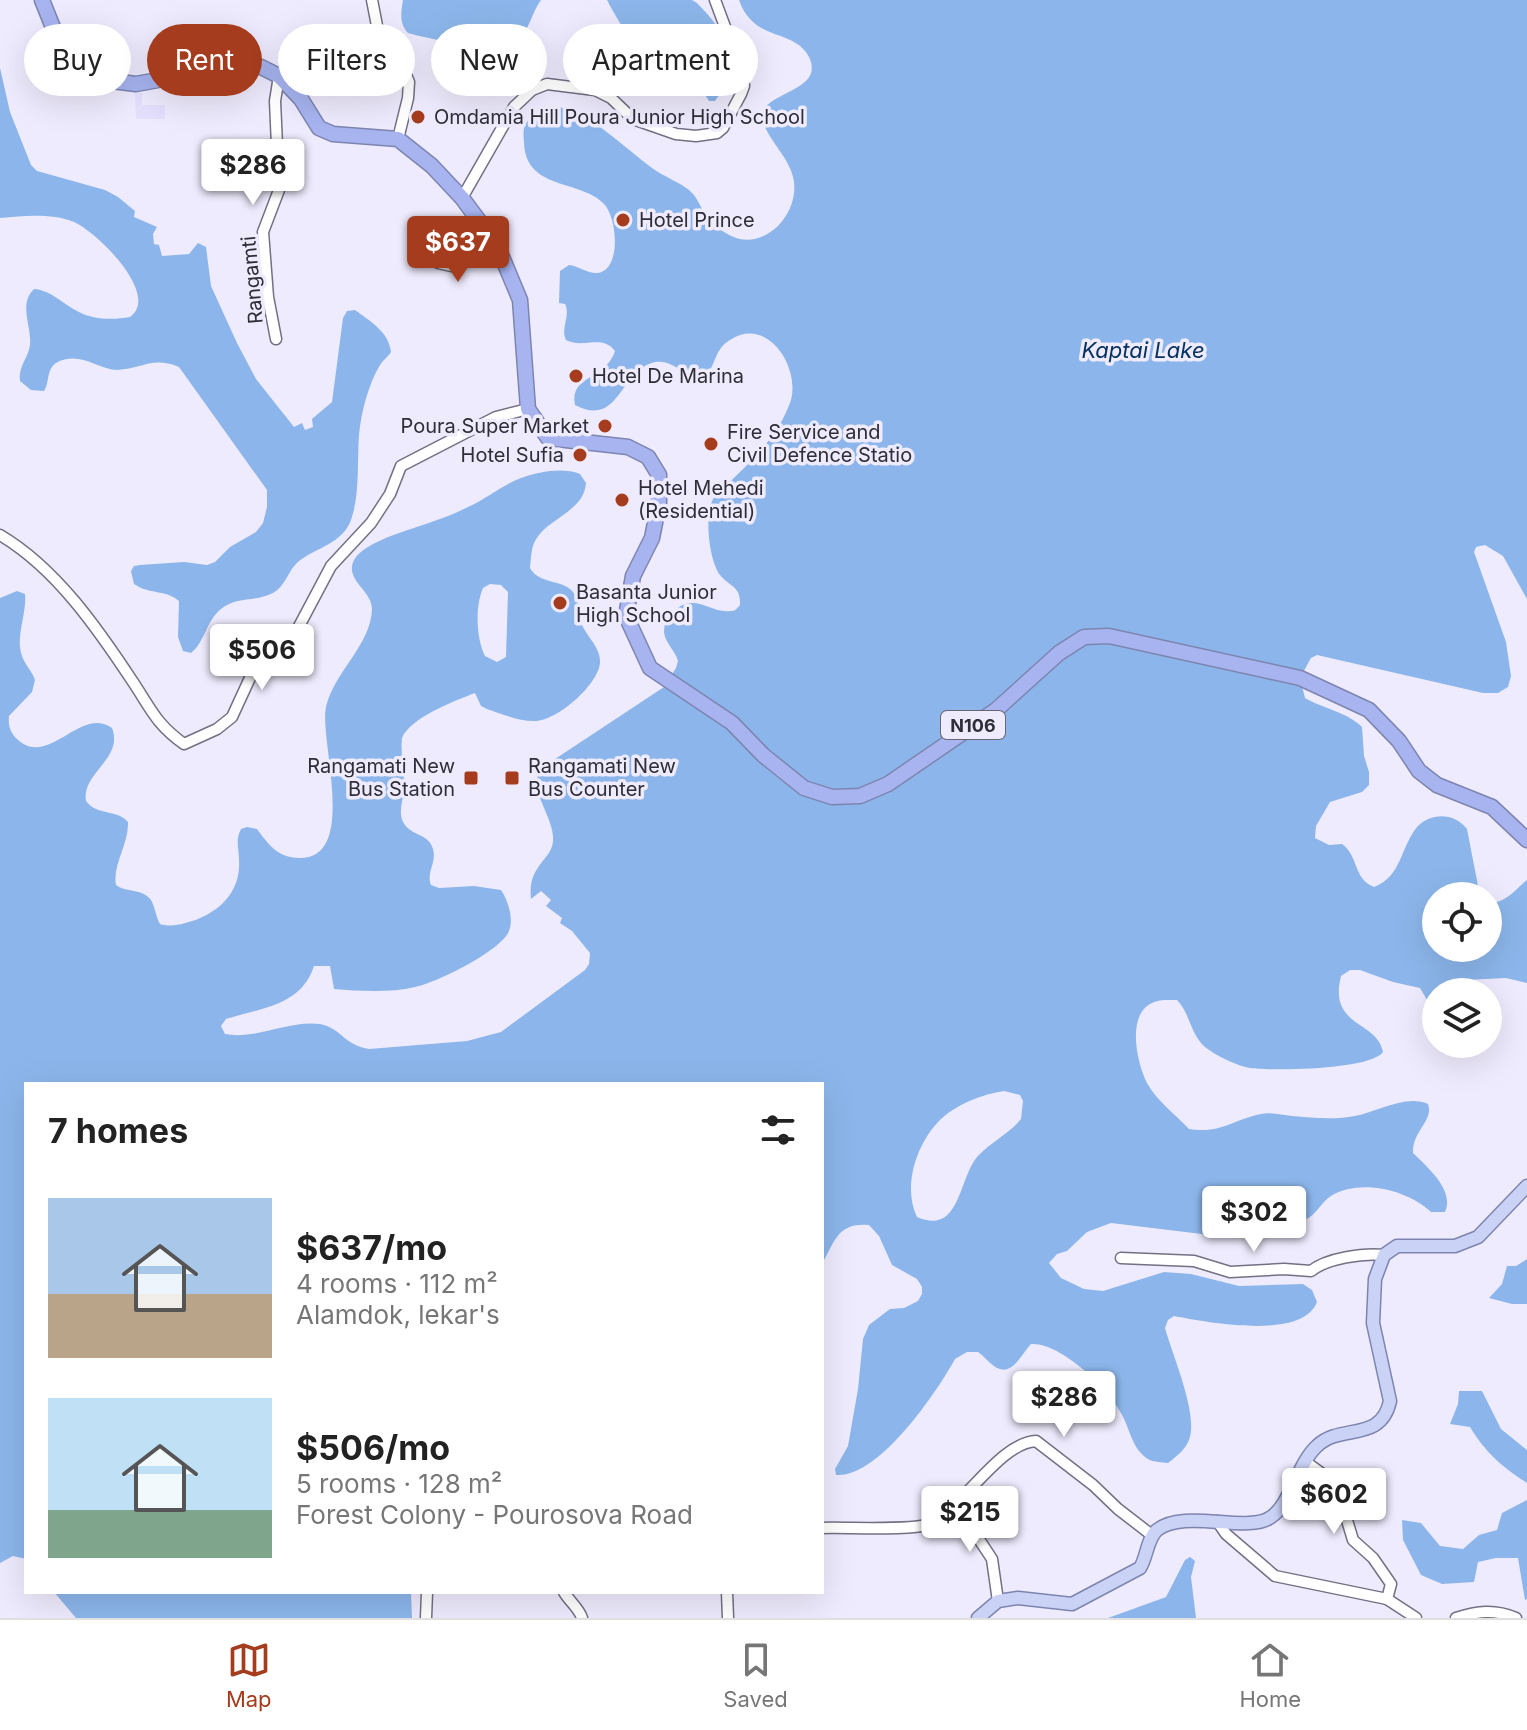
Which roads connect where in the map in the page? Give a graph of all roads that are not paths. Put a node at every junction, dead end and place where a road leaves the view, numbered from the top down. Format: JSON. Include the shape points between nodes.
{"nodes":[{"id":1,"x":42,"y":0,"type":"edge"},
{"id":2,"x":372,"y":0,"type":"edge"},
{"id":3,"x":715,"y":0,"type":"edge"},
{"id":4,"x":278,"y":76,"type":"edge"},
{"id":5,"x":278,"y":82,"type":"edge"},
{"id":6,"x":298,"y":96,"type":"edge"},
{"id":7,"x":398,"y":139,"type":"junction"},
{"id":8,"x":462,"y":198,"type":"junction"},
{"id":9,"x":497,"y":245,"type":"junction"},
{"id":10,"x":427,"y":249,"type":"dead end"},
{"id":11,"x":276,"y":339,"type":"dead end"},
{"id":12,"x":528,"y":409,"type":"junction"},
{"id":13,"x":0,"y":535,"type":"edge"},
{"id":14,"x":1527,"y":840,"type":"edge"},
{"id":15,"x":1527,"y":1186,"type":"edge"},
{"id":16,"x":1384,"y":1255,"type":"junction"},
{"id":17,"x":1121,"y":1258,"type":"dead end"},
{"id":18,"x":1306,"y":1462,"type":"junction"},
{"id":19,"x":955,"y":1503,"type":"junction"},
{"id":20,"x":1217,"y":1521,"type":"junction"},
{"id":21,"x":824,"y":1528,"type":"edge"},
{"id":22,"x":1153,"y":1536,"type":"junction"},
{"id":23,"x":427,"y":1594,"type":"edge"},
{"id":24,"x":565,"y":1594,"type":"edge"},
{"id":25,"x":727,"y":1594,"type":"edge"},
{"id":26,"x":1387,"y":1599,"type":"junction"},
{"id":27,"x":998,"y":1601,"type":"junction"},
{"id":28,"x":426,"y":1618,"type":"edge"},
{"id":29,"x":582,"y":1618,"type":"edge"},
{"id":30,"x":728,"y":1618,"type":"edge"},
{"id":31,"x":978,"y":1618,"type":"edge"},
{"id":32,"x":1416,"y":1618,"type":"edge"},
{"id":33,"x":1456,"y":1618,"type":"edge"},
{"id":34,"x":1516,"y":1618,"type":"edge"}],
"edges":[{"from":1,"to":4,"type":"highway","via":[[62,50],[81,71],[104,80],[136,84],[241,65]]},
{"from":2,"to":7,"type":"street","via":[[379,36],[409,82]]},
{"from":3,"to":8,"type":"street","via":[[744,86],[717,133],[664,131],[633,119],[595,90],[547,84],[514,107]]},
{"from":5,"to":11,"type":"street","name":"Rangamti","via":[[279,190],[263,232]]},
{"from":6,"to":7,"type":"highway","via":[[319,128],[333,134]]},
{"from":7,"to":8,"type":"highway"},
{"from":8,"to":9,"type":"highway"},
{"from":9,"to":10,"type":"street","via":[[456,267],[438,263]]},
{"from":9,"to":12,"type":"highway","via":[[520,300]]},
{"from":12,"to":13,"type":"street","via":[[496,417],[401,466],[371,523],[331,566],[287,649],[261,654],[232,717],[184,744],[149,711],[72,600],[40,564]]},
{"from":12,"to":14,"type":"highway","number":"N106","via":[[548,438],[628,447],[648,457],[659,475],[659,503],[652,538],[633,576],[626,616],[650,668],[732,723],[804,788],[832,797],[860,796],[888,784],[996,710],[1059,653],[1084,637],[1109,636],[1300,678],[1369,710],[1419,771],[1437,785],[1492,807]]},
{"from":15,"to":16,"type":"main road","via":[[1478,1237],[1455,1246],[1397,1246]]},
{"from":16,"to":17,"type":"street","via":[[1342,1259],[1311,1271],[1230,1272],[1194,1261]]},
{"from":16,"to":18,"type":"main road","via":[[1375,1279],[1373,1323],[1390,1401],[1387,1412],[1370,1427],[1328,1437]]},
{"from":18,"to":20,"type":"main road","via":[[1270,1519]]},
{"from":18,"to":26,"type":"street","via":[[1328,1478],[1353,1540],[1391,1584]]},
{"from":19,"to":21,"type":"street","via":[[928,1524]]},
{"from":19,"to":22,"type":"street","via":[[1010,1451],[1036,1441]]},
{"from":19,"to":27,"type":"street","via":[[992,1559]]},
{"from":20,"to":22,"type":"main road","via":[[1169,1525]]},
{"from":20,"to":26,"type":"street","via":[[1275,1576]]},
{"from":22,"to":27,"type":"main road","via":[[1140,1568],[1072,1604]]},
{"from":23,"to":28,"type":"street"},
{"from":24,"to":29,"type":"street"},
{"from":25,"to":30,"type":"street"},
{"from":26,"to":32,"type":"street"},
{"from":27,"to":31,"type":"main road"},
{"from":33,"to":34,"type":"street","via":[[1496,1611]]}]}
